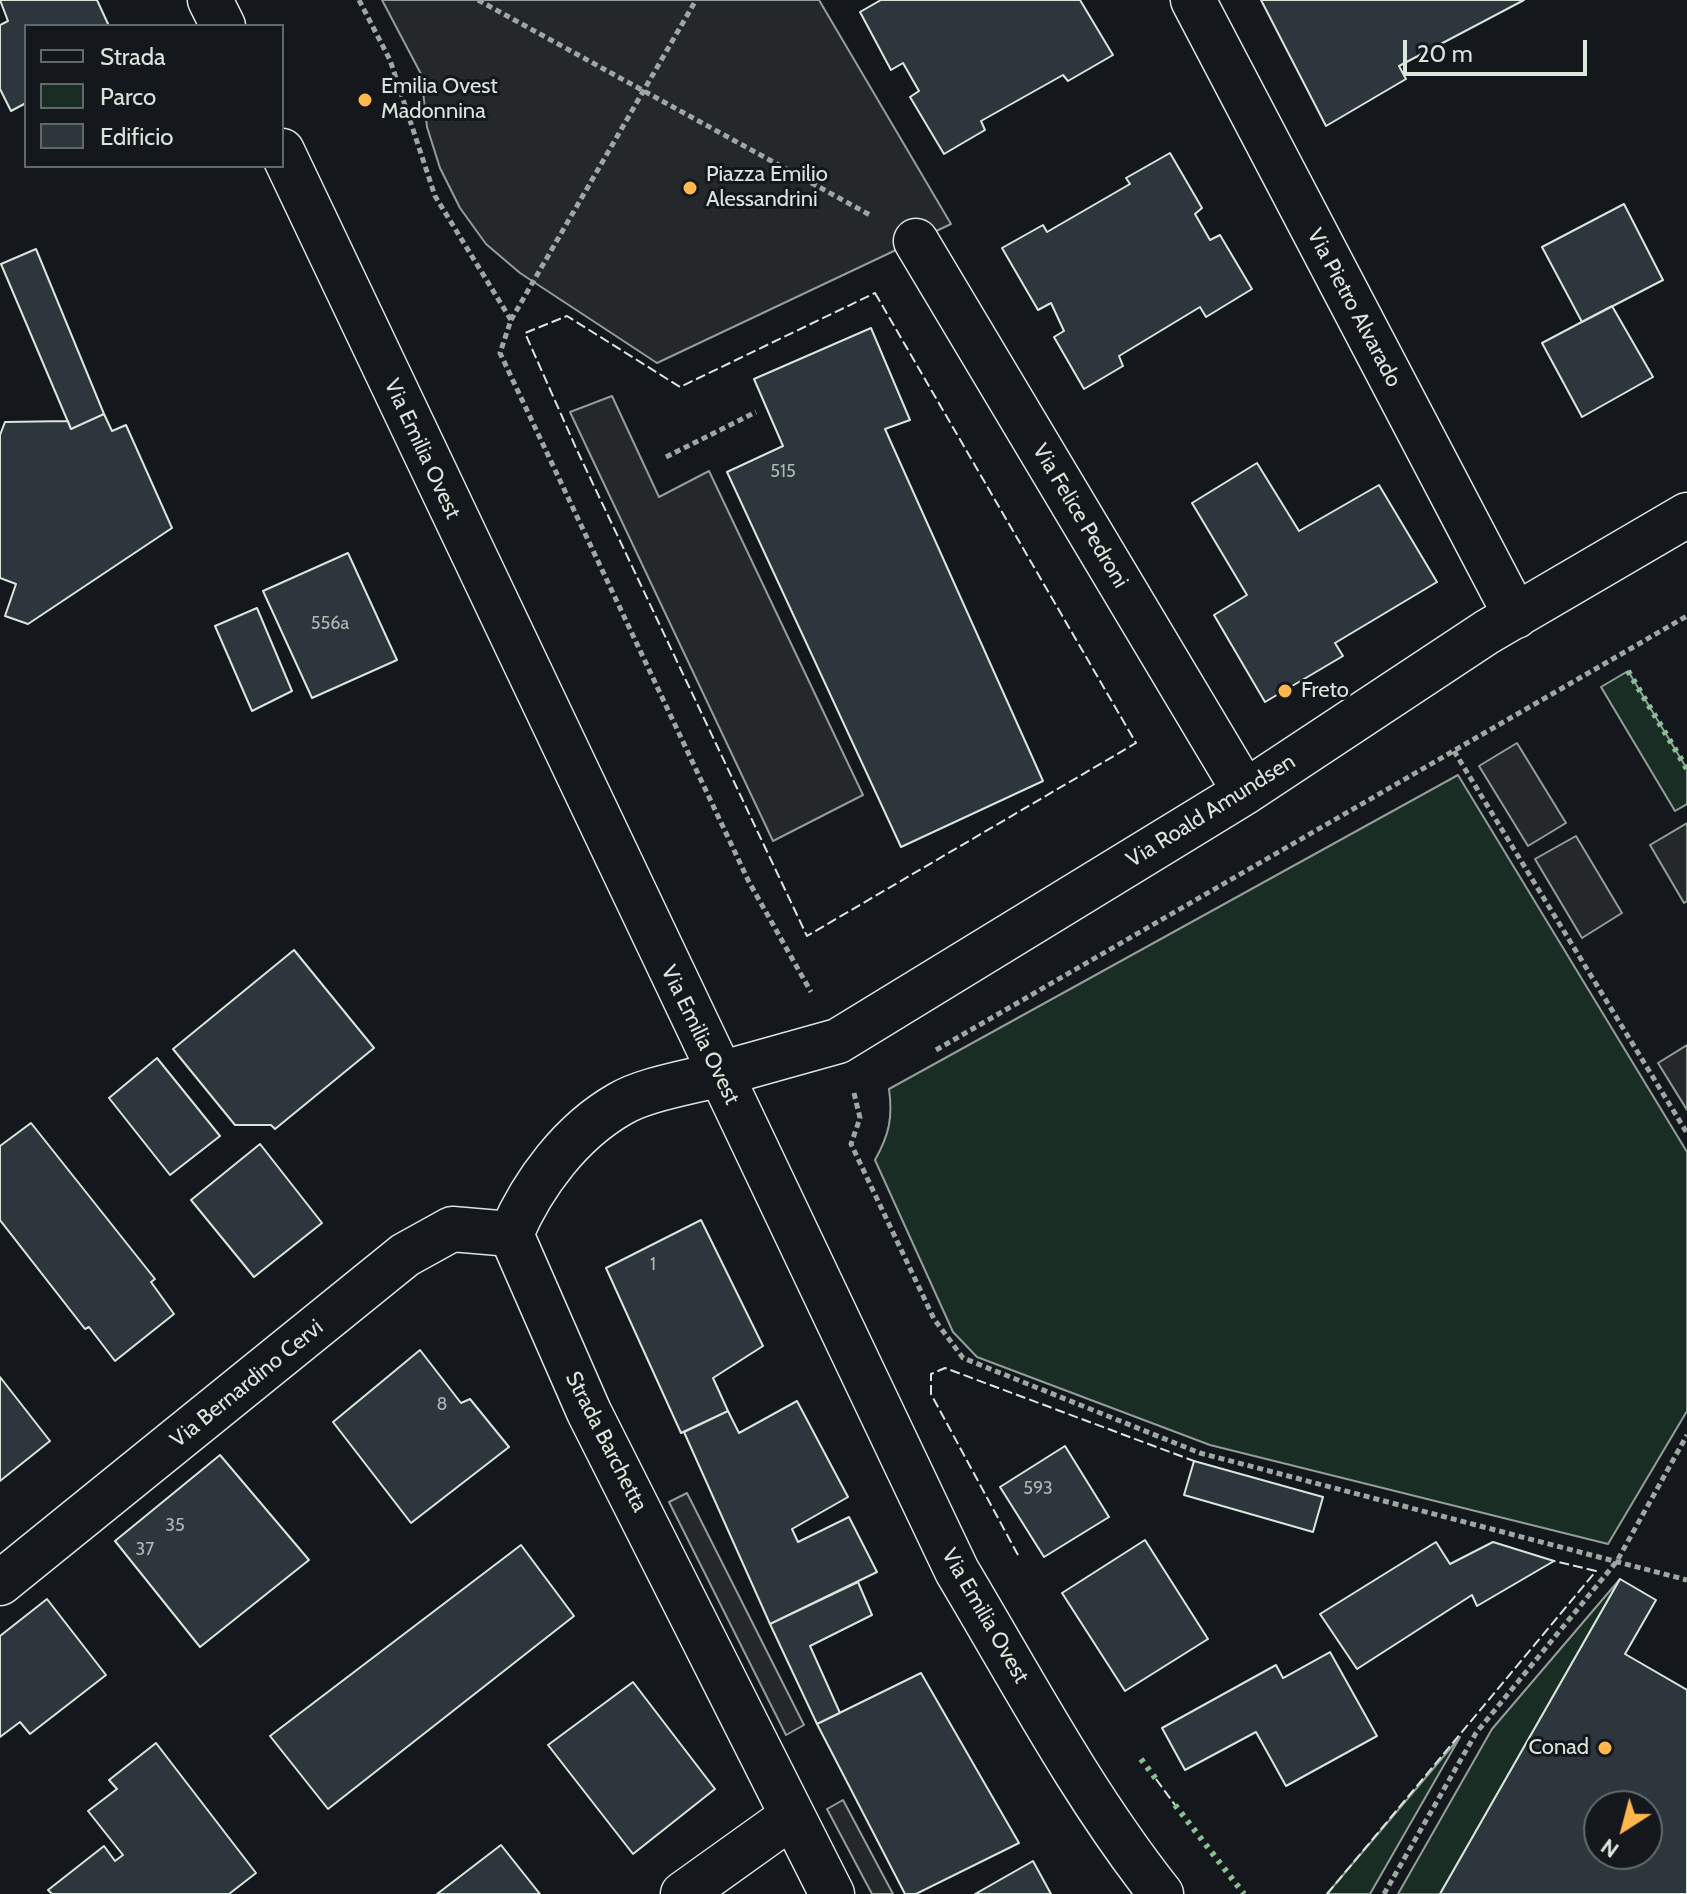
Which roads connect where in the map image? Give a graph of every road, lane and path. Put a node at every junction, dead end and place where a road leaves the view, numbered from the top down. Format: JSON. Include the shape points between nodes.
{"nodes":[{"id":1,"x":210,"y":0,"type":"edge"},
{"id":2,"x":478,"y":0,"type":"edge"},
{"id":3,"x":696,"y":0,"type":"edge"},
{"id":4,"x":1193,"y":0,"type":"edge"},
{"id":5,"x":222,"y":24,"type":"edge"},
{"id":6,"x":641,"y":90,"type":"junction"},
{"id":7,"x":284,"y":155,"type":"edge"},
{"id":8,"x":916,"y":241,"type":"joint"},
{"id":9,"x":511,"y":320,"type":"dead end"},
{"id":10,"x":756,"y":412,"type":"dead end"},
{"id":11,"x":666,"y":457,"type":"dead end"},
{"id":12,"x":1687,"y":515,"type":"edge"},
{"id":13,"x":1516,"y":616,"type":"junction"},
{"id":14,"x":1687,"y":616,"type":"edge"},
{"id":15,"x":1454,"y":751,"type":"junction"},
{"id":16,"x":1245,"y":792,"type":"junction"},
{"id":17,"x":923,"y":1057,"type":"dead end"},
{"id":18,"x":720,"y":1074,"type":"junction"},
{"id":19,"x":869,"y":1089,"type":"dead end"},
{"id":20,"x":855,"y":1097,"type":"dead end"},
{"id":21,"x":1687,"y":1133,"type":"edge"},
{"id":22,"x":511,"y":1234,"type":"junction"},
{"id":23,"x":1687,"y":1435,"type":"edge"},
{"id":24,"x":0,"y":1583,"type":"edge"},
{"id":25,"x":792,"y":1816,"type":"junction"},
{"id":26,"x":683,"y":1894,"type":"edge"},
{"id":27,"x":832,"y":1894,"type":"edge"},
{"id":28,"x":1161,"y":1894,"type":"edge"},
{"id":29,"x":1384,"y":1894,"type":"edge"}],
"edges":[{"from":1,"to":5,"type":"street"},
{"from":2,"to":6,"type":"path"},
{"from":3,"to":6,"type":"path"},
{"from":4,"to":13,"type":"street","name":"Via Pietro Alvarado"},
{"from":6,"to":8,"type":"path"},
{"from":6,"to":9,"type":"path"},
{"from":7,"to":18,"type":"street","name":"Via Emilia Ovest"},
{"from":8,"to":16,"type":"street","name":"Via Felice Pedroni"},
{"from":10,"to":11,"type":"path"},
{"from":12,"to":13,"type":"street","name":"Via Roald Amundsen"},
{"from":13,"to":16,"type":"street","name":"Via Roald Amundsen"},
{"from":14,"to":15,"type":"path"},
{"from":15,"to":17,"type":"path"},
{"from":15,"to":21,"type":"path"},
{"from":16,"to":18,"type":"street","name":"Via Roald Amundsen","via":[[838,1041]]},
{"from":18,"to":22,"type":"street","via":[[621,1103],[585,1130],[536,1185]]},
{"from":18,"to":28,"type":"street","name":"Via Emilia Ovest","via":[[957,1571],[1074,1770]]},
{"from":19,"to":20,"type":"path"},
{"from":22,"to":24,"type":"street","name":"Via Bernardino Cervi","via":[[452,1229],[405,1255]]},
{"from":22,"to":25,"type":"street","name":"Strada Barchetta","via":[[589,1412]]},
{"from":23,"to":29,"type":"path","via":[[1617,1561],[1476,1733]]},
{"from":25,"to":26,"type":"street"},
{"from":25,"to":27,"type":"street","name":"Strada Barchetta"}]}
